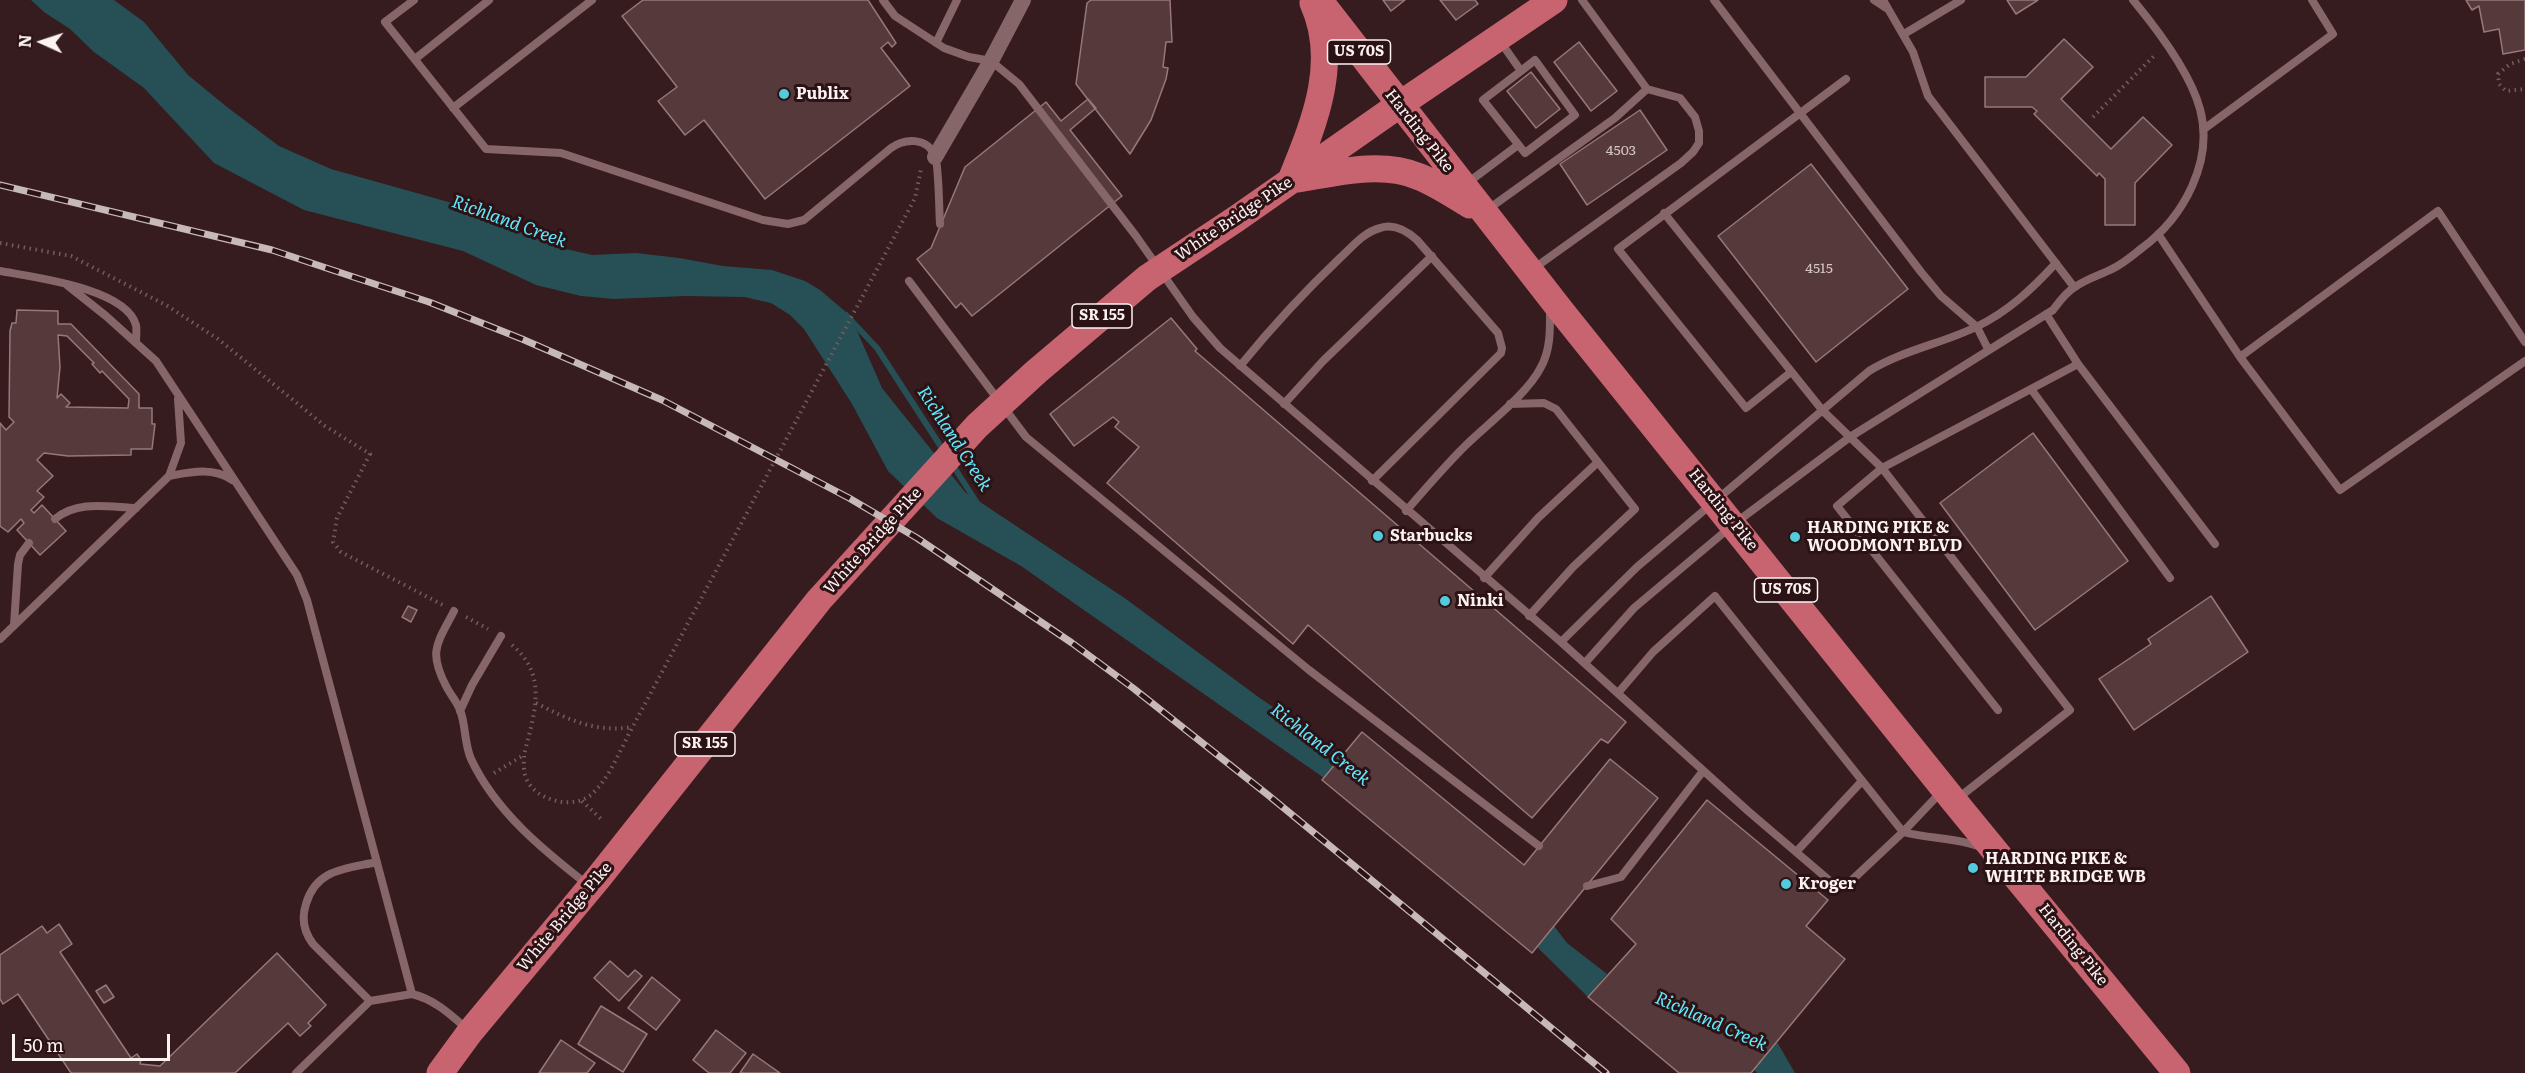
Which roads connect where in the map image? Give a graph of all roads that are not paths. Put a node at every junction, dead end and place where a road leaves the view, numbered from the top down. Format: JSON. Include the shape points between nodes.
{"nodes":[{"id":1,"x":414,"y":0,"type":"edge"},
{"id":2,"x":489,"y":0,"type":"edge"},
{"id":3,"x":592,"y":0,"type":"edge"},
{"id":4,"x":883,"y":0,"type":"edge"},
{"id":5,"x":957,"y":0,"type":"edge"},
{"id":6,"x":1023,"y":0,"type":"edge"},
{"id":7,"x":1312,"y":0,"type":"edge"},
{"id":8,"x":1319,"y":0,"type":"edge"},
{"id":9,"x":1554,"y":0,"type":"edge"},
{"id":10,"x":1582,"y":0,"type":"edge"},
{"id":11,"x":1714,"y":0,"type":"edge"},
{"id":12,"x":1874,"y":0,"type":"edge"},
{"id":13,"x":1961,"y":0,"type":"edge"},
{"id":14,"x":2133,"y":0,"type":"edge"},
{"id":15,"x":2312,"y":0,"type":"edge"},
{"id":16,"x":1884,"y":4,"type":"edge"},
{"id":17,"x":1905,"y":34,"type":"junction"},
{"id":18,"x":1498,"y":38,"type":"junction"},
{"id":19,"x":936,"y":43,"type":"junction"},
{"id":20,"x":415,"y":58,"type":"junction"},
{"id":21,"x":991,"y":62,"type":"junction"},
{"id":22,"x":1521,"y":71,"type":"junction"},
{"id":23,"x":1846,"y":80,"type":"dead end"},
{"id":24,"x":1647,"y":89,"type":"junction"},
{"id":25,"x":1399,"y":105,"type":"junction"},
{"id":26,"x":453,"y":108,"type":"junction"},
{"id":27,"x":1801,"y":112,"type":"junction"},
{"id":28,"x":2204,"y":129,"type":"junction"},
{"id":29,"x":1518,"y":145,"type":"junction"},
{"id":30,"x":935,"y":157,"type":"junction"},
{"id":31,"x":1291,"y":180,"type":"junction"},
{"id":32,"x":1462,"y":186,"type":"junction"},
{"id":33,"x":1483,"y":212,"type":"junction"},
{"id":34,"x":1664,"y":213,"type":"junction"},
{"id":35,"x":940,"y":224,"type":"dead end"},
{"id":36,"x":2158,"y":234,"type":"junction"},
{"id":37,"x":1432,"y":256,"type":"junction"},
{"id":38,"x":2056,"y":263,"type":"junction"},
{"id":39,"x":0,"y":271,"type":"edge"},
{"id":40,"x":1530,"y":271,"type":"junction"},
{"id":41,"x":909,"y":282,"type":"dead end"},
{"id":42,"x":67,"y":285,"type":"junction"},
{"id":43,"x":2074,"y":287,"type":"junction"},
{"id":44,"x":1550,"y":296,"type":"junction"},
{"id":45,"x":2046,"y":314,"type":"junction"},
{"id":46,"x":1977,"y":327,"type":"junction"},
{"id":47,"x":2525,"y":342,"type":"edge"},
{"id":48,"x":136,"y":344,"type":"junction"},
{"id":49,"x":1988,"y":349,"type":"junction"},
{"id":50,"x":2240,"y":357,"type":"junction"},
{"id":51,"x":2525,"y":361,"type":"edge"},
{"id":52,"x":2078,"y":364,"type":"junction"},
{"id":53,"x":1240,"y":366,"type":"junction"},
{"id":54,"x":1791,"y":372,"type":"junction"},
{"id":55,"x":2031,"y":389,"type":"junction"},
{"id":56,"x":178,"y":397,"type":"junction"},
{"id":57,"x":1284,"y":404,"type":"junction"},
{"id":58,"x":1510,"y":404,"type":"junction"},
{"id":59,"x":1823,"y":411,"type":"junction"},
{"id":60,"x":1850,"y":437,"type":"junction"},
{"id":61,"x":1599,"y":462,"type":"junction"},
{"id":62,"x":1882,"y":468,"type":"junction"},
{"id":63,"x":170,"y":476,"type":"junction"},
{"id":64,"x":1372,"y":481,"type":"junction"},
{"id":65,"x":234,"y":482,"type":"junction"},
{"id":66,"x":1714,"y":500,"type":"junction"},
{"id":67,"x":136,"y":508,"type":"junction"},
{"id":68,"x":1406,"y":511,"type":"junction"},
{"id":69,"x":55,"y":519,"type":"dead end"},
{"id":70,"x":1734,"y":524,"type":"junction"},
{"id":71,"x":29,"y":543,"type":"dead end"},
{"id":72,"x":2215,"y":544,"type":"dead end"},
{"id":73,"x":1484,"y":578,"type":"junction"},
{"id":74,"x":2170,"y":578,"type":"dead end"},
{"id":75,"x":454,"y":611,"type":"road end"},
{"id":76,"x":1529,"y":616,"type":"junction"},
{"id":77,"x":14,"y":625,"type":"junction"},
{"id":78,"x":501,"y":636,"type":"road end"},
{"id":79,"x":0,"y":639,"type":"edge"},
{"id":80,"x":1561,"y":642,"type":"junction"},
{"id":81,"x":1585,"y":663,"type":"junction"},
{"id":82,"x":1618,"y":693,"type":"junction"},
{"id":83,"x":1998,"y":710,"type":"dead end"},
{"id":84,"x":460,"y":711,"type":"junction"},
{"id":85,"x":1703,"y":771,"type":"junction"},
{"id":86,"x":1862,"y":781,"type":"junction"},
{"id":87,"x":1949,"y":795,"type":"junction"},
{"id":88,"x":1903,"y":832,"type":"junction"},
{"id":89,"x":1539,"y":846,"type":"dead end"},
{"id":90,"x":1796,"y":852,"type":"junction"},
{"id":91,"x":1999,"y":854,"type":"junction"},
{"id":92,"x":377,"y":862,"type":"junction"},
{"id":93,"x":1587,"y":886,"type":"dead end"},
{"id":94,"x":591,"y":887,"type":"junction"},
{"id":95,"x":412,"y":994,"type":"junction"},
{"id":96,"x":370,"y":1001,"type":"junction"},
{"id":97,"x":470,"y":1032,"type":"junction"},
{"id":98,"x":296,"y":1073,"type":"edge"},
{"id":99,"x":440,"y":1073,"type":"edge"},
{"id":100,"x":2177,"y":1073,"type":"edge"}],
"edges":[{"from":1,"to":20,"type":"lane","via":[[384,22]]},
{"from":2,"to":20,"type":"lane"},
{"from":3,"to":26,"type":"lane"},
{"from":4,"to":19,"type":"lane","via":[[896,16]]},
{"from":5,"to":19,"type":"lane"},
{"from":6,"to":21,"type":"street"},
{"from":7,"to":31,"type":"main road","via":[[1326,44],[1325,77]]},
{"from":8,"to":25,"type":"main road","name":"Harding Pike","number":"US 70S"},
{"from":9,"to":18,"type":"main road","name":"White Bridge Pike"},
{"from":10,"to":24,"type":"lane"},
{"from":11,"to":27,"type":"lane"},
{"from":12,"to":16,"type":"lane"},
{"from":13,"to":17,"type":"lane"},
{"from":14,"to":28,"type":"lane","via":[[2192,88]]},
{"from":15,"to":28,"type":"lane","via":[[2333,33]]},
{"from":16,"to":17,"type":"lane"},
{"from":17,"to":38,"type":"lane","via":[[1928,96]]},
{"from":18,"to":22,"type":"lane"},
{"from":18,"to":25,"type":"main road","name":"White Bridge Pike"},
{"from":19,"to":21,"type":"lane"},
{"from":20,"to":26,"type":"lane"},
{"from":21,"to":30,"type":"street"},
{"from":21,"to":53,"type":"lane","via":[[1019,84],[1201,327]]},
{"from":22,"to":29,"type":"lane","via":[[1484,100]]},
{"from":22,"to":29,"type":"lane","via":[[1535,60],[1575,115],[1524,153]]},
{"from":23,"to":27,"type":"lane"},
{"from":24,"to":33,"type":"lane","via":[[1615,118]]},
{"from":24,"to":40,"type":"lane","via":[[1680,98],[1695,117],[1699,143],[1693,152]]},
{"from":25,"to":31,"type":"main road","name":"White Bridge Pike","number":"SR 155"},
{"from":25,"to":32,"type":"main road","name":"Harding Pike","number":"US 70S"},
{"from":26,"to":30,"type":"lane","via":[[486,149],[561,153],[788,224],[804,220],[900,142],[909,140],[926,145]]},
{"from":27,"to":34,"type":"lane"},
{"from":27,"to":46,"type":"lane","via":[[1933,287]]},
{"from":28,"to":36,"type":"lane","via":[[2189,195]]},
{"from":29,"to":32,"type":"lane"},
{"from":30,"to":35,"type":"lane"},
{"from":31,"to":33,"type":"main road","via":[[1354,170],[1395,170],[1416,175]]},
{"from":31,"to":94,"type":"main road","name":"White Bridge Pike","number":"SR 155","via":[[1147,278],[978,426],[819,600]]},
{"from":32,"to":33,"type":"main road","name":"Harding Pike","number":"US 70S"},
{"from":33,"to":40,"type":"main road","name":"Harding Pike","number":"US 70S"},
{"from":34,"to":54,"type":"lane"},
{"from":34,"to":54,"type":"lane","via":[[1618,249],[1731,391],[1746,408]]},
{"from":36,"to":43,"type":"lane","via":[[2115,268]]},
{"from":36,"to":50,"type":"lane"},
{"from":37,"to":53,"type":"lane","via":[[1400,228],[1390,226],[1371,231],[1311,285]]},
{"from":37,"to":57,"type":"lane"},
{"from":37,"to":64,"type":"lane","via":[[1497,333],[1501,353]]},
{"from":38,"to":43,"type":"lane"},
{"from":38,"to":46,"type":"lane","via":[[2019,300]]},
{"from":39,"to":42,"type":"lane"},
{"from":40,"to":44,"type":"main road","name":"Harding Pike","number":"US 70S"},
{"from":41,"to":89,"type":"lane","via":[[1026,437],[1309,670]]},
{"from":42,"to":48,"type":"lane"},
{"from":42,"to":48,"type":"lane","via":[[102,294],[127,311],[136,325]]},
{"from":43,"to":45,"type":"lane"},
{"from":44,"to":58,"type":"lane","via":[[1546,354],[1536,375]]},
{"from":44,"to":66,"type":"main road","name":"Harding Pike","number":"US 70S"},
{"from":45,"to":49,"type":"lane"},
{"from":45,"to":52,"type":"lane"},
{"from":46,"to":49,"type":"lane"},
{"from":46,"to":59,"type":"lane","via":[[1887,361]]},
{"from":47,"to":50,"type":"lane","via":[[2438,211]]},
{"from":48,"to":56,"type":"lane","via":[[156,361]]},
{"from":49,"to":60,"type":"lane"},
{"from":50,"to":51,"type":"lane","via":[[2340,490]]},
{"from":52,"to":55,"type":"lane"},
{"from":52,"to":72,"type":"lane"},
{"from":53,"to":57,"type":"lane"},
{"from":54,"to":59,"type":"lane"},
{"from":55,"to":62,"type":"lane"},
{"from":55,"to":74,"type":"lane"},
{"from":56,"to":63,"type":"lane","via":[[181,443]]},
{"from":56,"to":65,"type":"lane","via":[[209,438]]},
{"from":57,"to":64,"type":"lane"},
{"from":58,"to":61,"type":"lane","via":[[1544,403],[1556,409]]},
{"from":58,"to":68,"type":"lane"},
{"from":59,"to":60,"type":"lane"},
{"from":59,"to":66,"type":"lane"},
{"from":60,"to":62,"type":"lane"},
{"from":60,"to":70,"type":"lane"},
{"from":61,"to":73,"type":"lane","via":[[1538,518]]},
{"from":61,"to":76,"type":"lane","via":[[1635,508]]},
{"from":62,"to":83,"type":"lane","via":[[1837,506]]},
{"from":62,"to":87,"type":"lane","via":[[2070,710]]},
{"from":63,"to":65,"type":"lane","via":[[207,471]]},
{"from":63,"to":67,"type":"lane"},
{"from":64,"to":68,"type":"lane"},
{"from":65,"to":92,"type":"lane","via":[[303,587]]},
{"from":66,"to":70,"type":"main road","name":"Harding Pike","number":"US 70S"},
{"from":66,"to":80,"type":"lane","via":[[1620,582]]},
{"from":67,"to":69,"type":"lane","via":[[82,506]]},
{"from":67,"to":77,"type":"lane"},
{"from":68,"to":73,"type":"lane"},
{"from":70,"to":81,"type":"lane","via":[[1634,608]]},
{"from":70,"to":87,"type":"main road","name":"Harding Pike","number":"US 70S"},
{"from":71,"to":77,"type":"lane","via":[[18,564]]},
{"from":73,"to":76,"type":"lane"},
{"from":75,"to":84,"type":"lane","via":[[437,643],[435,663]]},
{"from":76,"to":80,"type":"lane"},
{"from":77,"to":79,"type":"lane"},
{"from":78,"to":84,"type":"lane"},
{"from":80,"to":81,"type":"lane"},
{"from":81,"to":82,"type":"lane"},
{"from":82,"to":85,"type":"lane"},
{"from":82,"to":86,"type":"lane","via":[[1653,652],[1715,596]]},
{"from":84,"to":94,"type":"lane","via":[[471,758],[493,795],[549,854]]},
{"from":85,"to":90,"type":"lane"},
{"from":85,"to":93,"type":"lane","via":[[1621,877]]},
{"from":86,"to":88,"type":"lane"},
{"from":86,"to":90,"type":"lane"},
{"from":87,"to":88,"type":"lane"},
{"from":87,"to":91,"type":"main road","name":"Harding Pike","number":"US 70S"},
{"from":88,"to":90,"type":"lane","via":[[1845,884],[1830,881]]},
{"from":88,"to":91,"type":"lane","via":[[1965,842]]},
{"from":91,"to":100,"type":"main road","name":"Harding Pike","number":"US 70S"},
{"from":92,"to":95,"type":"lane"},
{"from":92,"to":96,"type":"lane","via":[[321,878],[312,887],[303,921],[313,944]]},
{"from":94,"to":97,"type":"main road","name":"White Bridge Pike","number":"SR 155"},
{"from":95,"to":96,"type":"lane"},
{"from":95,"to":97,"type":"lane","via":[[447,1011]]},
{"from":96,"to":98,"type":"lane"},
{"from":97,"to":99,"type":"main road","name":"White Bridge Pike","number":"SR 155"}]}
